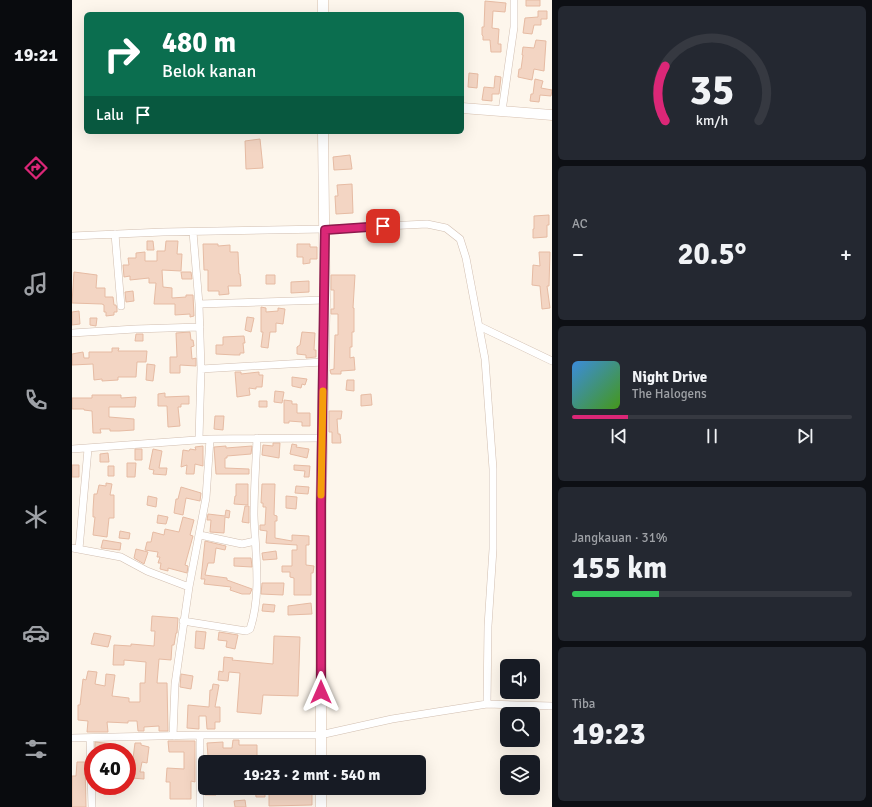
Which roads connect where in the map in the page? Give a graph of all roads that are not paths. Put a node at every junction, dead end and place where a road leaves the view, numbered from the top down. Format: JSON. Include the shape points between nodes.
{"nodes":[{"id":1,"x":323,"y":0,"type":"edge"},
{"id":2,"x":514,"y":0,"type":"edge"},
{"id":3,"x":323,"y":12,"type":"edge"},
{"id":4,"x":464,"y":108,"type":"edge"},
{"id":5,"x":502,"y":111,"type":"junction"},
{"id":6,"x":552,"y":115,"type":"edge"},
{"id":7,"x":323,"y":134,"type":"edge"},
{"id":8,"x":325,"y":230,"type":"junction"},
{"id":9,"x":193,"y":232,"type":"junction"},
{"id":10,"x":115,"y":234,"type":"junction"},
{"id":11,"x":72,"y":236,"type":"edge"},
{"id":12,"x":325,"y":300,"type":"junction"},
{"id":13,"x":199,"y":304,"type":"junction"},
{"id":14,"x":121,"y":306,"type":"dead end"},
{"id":15,"x":479,"y":326,"type":"junction"},
{"id":16,"x":200,"y":327,"type":"junction"},
{"id":17,"x":72,"y":333,"type":"edge"},
{"id":18,"x":552,"y":361,"type":"edge"},
{"id":19,"x":323,"y":362,"type":"junction"},
{"id":20,"x":201,"y":369,"type":"junction"},
{"id":21,"x":257,"y":438,"type":"junction"},
{"id":22,"x":322,"y":438,"type":"junction"},
{"id":23,"x":210,"y":439,"type":"junction"},
{"id":24,"x":199,"y":440,"type":"junction"},
{"id":25,"x":72,"y":449,"type":"edge"},
{"id":26,"x":88,"y":449,"type":"junction"},
{"id":27,"x":200,"y":535,"type":"junction"},
{"id":28,"x":255,"y":541,"type":"junction"},
{"id":29,"x":76,"y":548,"type":"edge"},
{"id":30,"x":189,"y":587,"type":"junction"},
{"id":31,"x":183,"y":621,"type":"junction"},
{"id":32,"x":487,"y":704,"type":"junction"},
{"id":33,"x":552,"y":706,"type":"edge"},
{"id":34,"x":200,"y":735,"type":"junction"},
{"id":35,"x":320,"y":735,"type":"junction"},
{"id":36,"x":173,"y":736,"type":"junction"},
{"id":37,"x":72,"y":738,"type":"edge"},
{"id":38,"x":90,"y":738,"type":"junction"},
{"id":39,"x":321,"y":755,"type":"edge"},
{"id":40,"x":321,"y":795,"type":"edge"},
{"id":41,"x":92,"y":807,"type":"edge"},
{"id":42,"x":200,"y":807,"type":"edge"},
{"id":43,"x":321,"y":807,"type":"edge"}],
"edges":[{"from":1,"to":3,"type":"street"},
{"from":2,"to":5,"type":"street","via":[[514,27]]},
{"from":4,"to":5,"type":"street"},
{"from":5,"to":6,"type":"street"},
{"from":7,"to":8,"type":"street"},
{"from":8,"to":9,"type":"street"},
{"from":8,"to":12,"type":"street"},
{"from":8,"to":15,"type":"street","via":[[427,224],[446,228],[460,239]]},
{"from":9,"to":10,"type":"street"},
{"from":9,"to":13,"type":"street"},
{"from":10,"to":11,"type":"street"},
{"from":10,"to":14,"type":"street"},
{"from":12,"to":13,"type":"street"},
{"from":12,"to":19,"type":"street"},
{"from":13,"to":16,"type":"street"},
{"from":15,"to":18,"type":"street"},
{"from":15,"to":32,"type":"street","via":[[485,359],[493,469],[493,549],[488,626]]},
{"from":16,"to":17,"type":"street"},
{"from":16,"to":20,"type":"street"},
{"from":19,"to":20,"type":"street"},
{"from":19,"to":22,"type":"street"},
{"from":20,"to":24,"type":"street"},
{"from":21,"to":22,"type":"street"},
{"from":21,"to":23,"type":"street"},
{"from":21,"to":28,"type":"street"},
{"from":22,"to":35,"type":"street"},
{"from":23,"to":24,"type":"street"},
{"from":23,"to":27,"type":"street","via":[[206,498]]},
{"from":24,"to":26,"type":"street"},
{"from":25,"to":26,"type":"street"},
{"from":26,"to":29,"type":"street"},
{"from":27,"to":28,"type":"street","via":[[242,544]]},
{"from":27,"to":30,"type":"street"},
{"from":28,"to":31,"type":"street","via":[[258,574],[250,629],[246,631]]},
{"from":29,"to":30,"type":"street","via":[[121,558]]},
{"from":30,"to":31,"type":"street"},
{"from":31,"to":36,"type":"street","via":[[174,684]]},
{"from":32,"to":33,"type":"street"},
{"from":32,"to":35,"type":"street","via":[[392,719]]},
{"from":34,"to":35,"type":"street"},
{"from":34,"to":36,"type":"street"},
{"from":34,"to":42,"type":"street"},
{"from":35,"to":39,"type":"street"},
{"from":36,"to":38,"type":"street"},
{"from":37,"to":38,"type":"street"},
{"from":38,"to":41,"type":"street"},
{"from":40,"to":43,"type":"street"}]}
